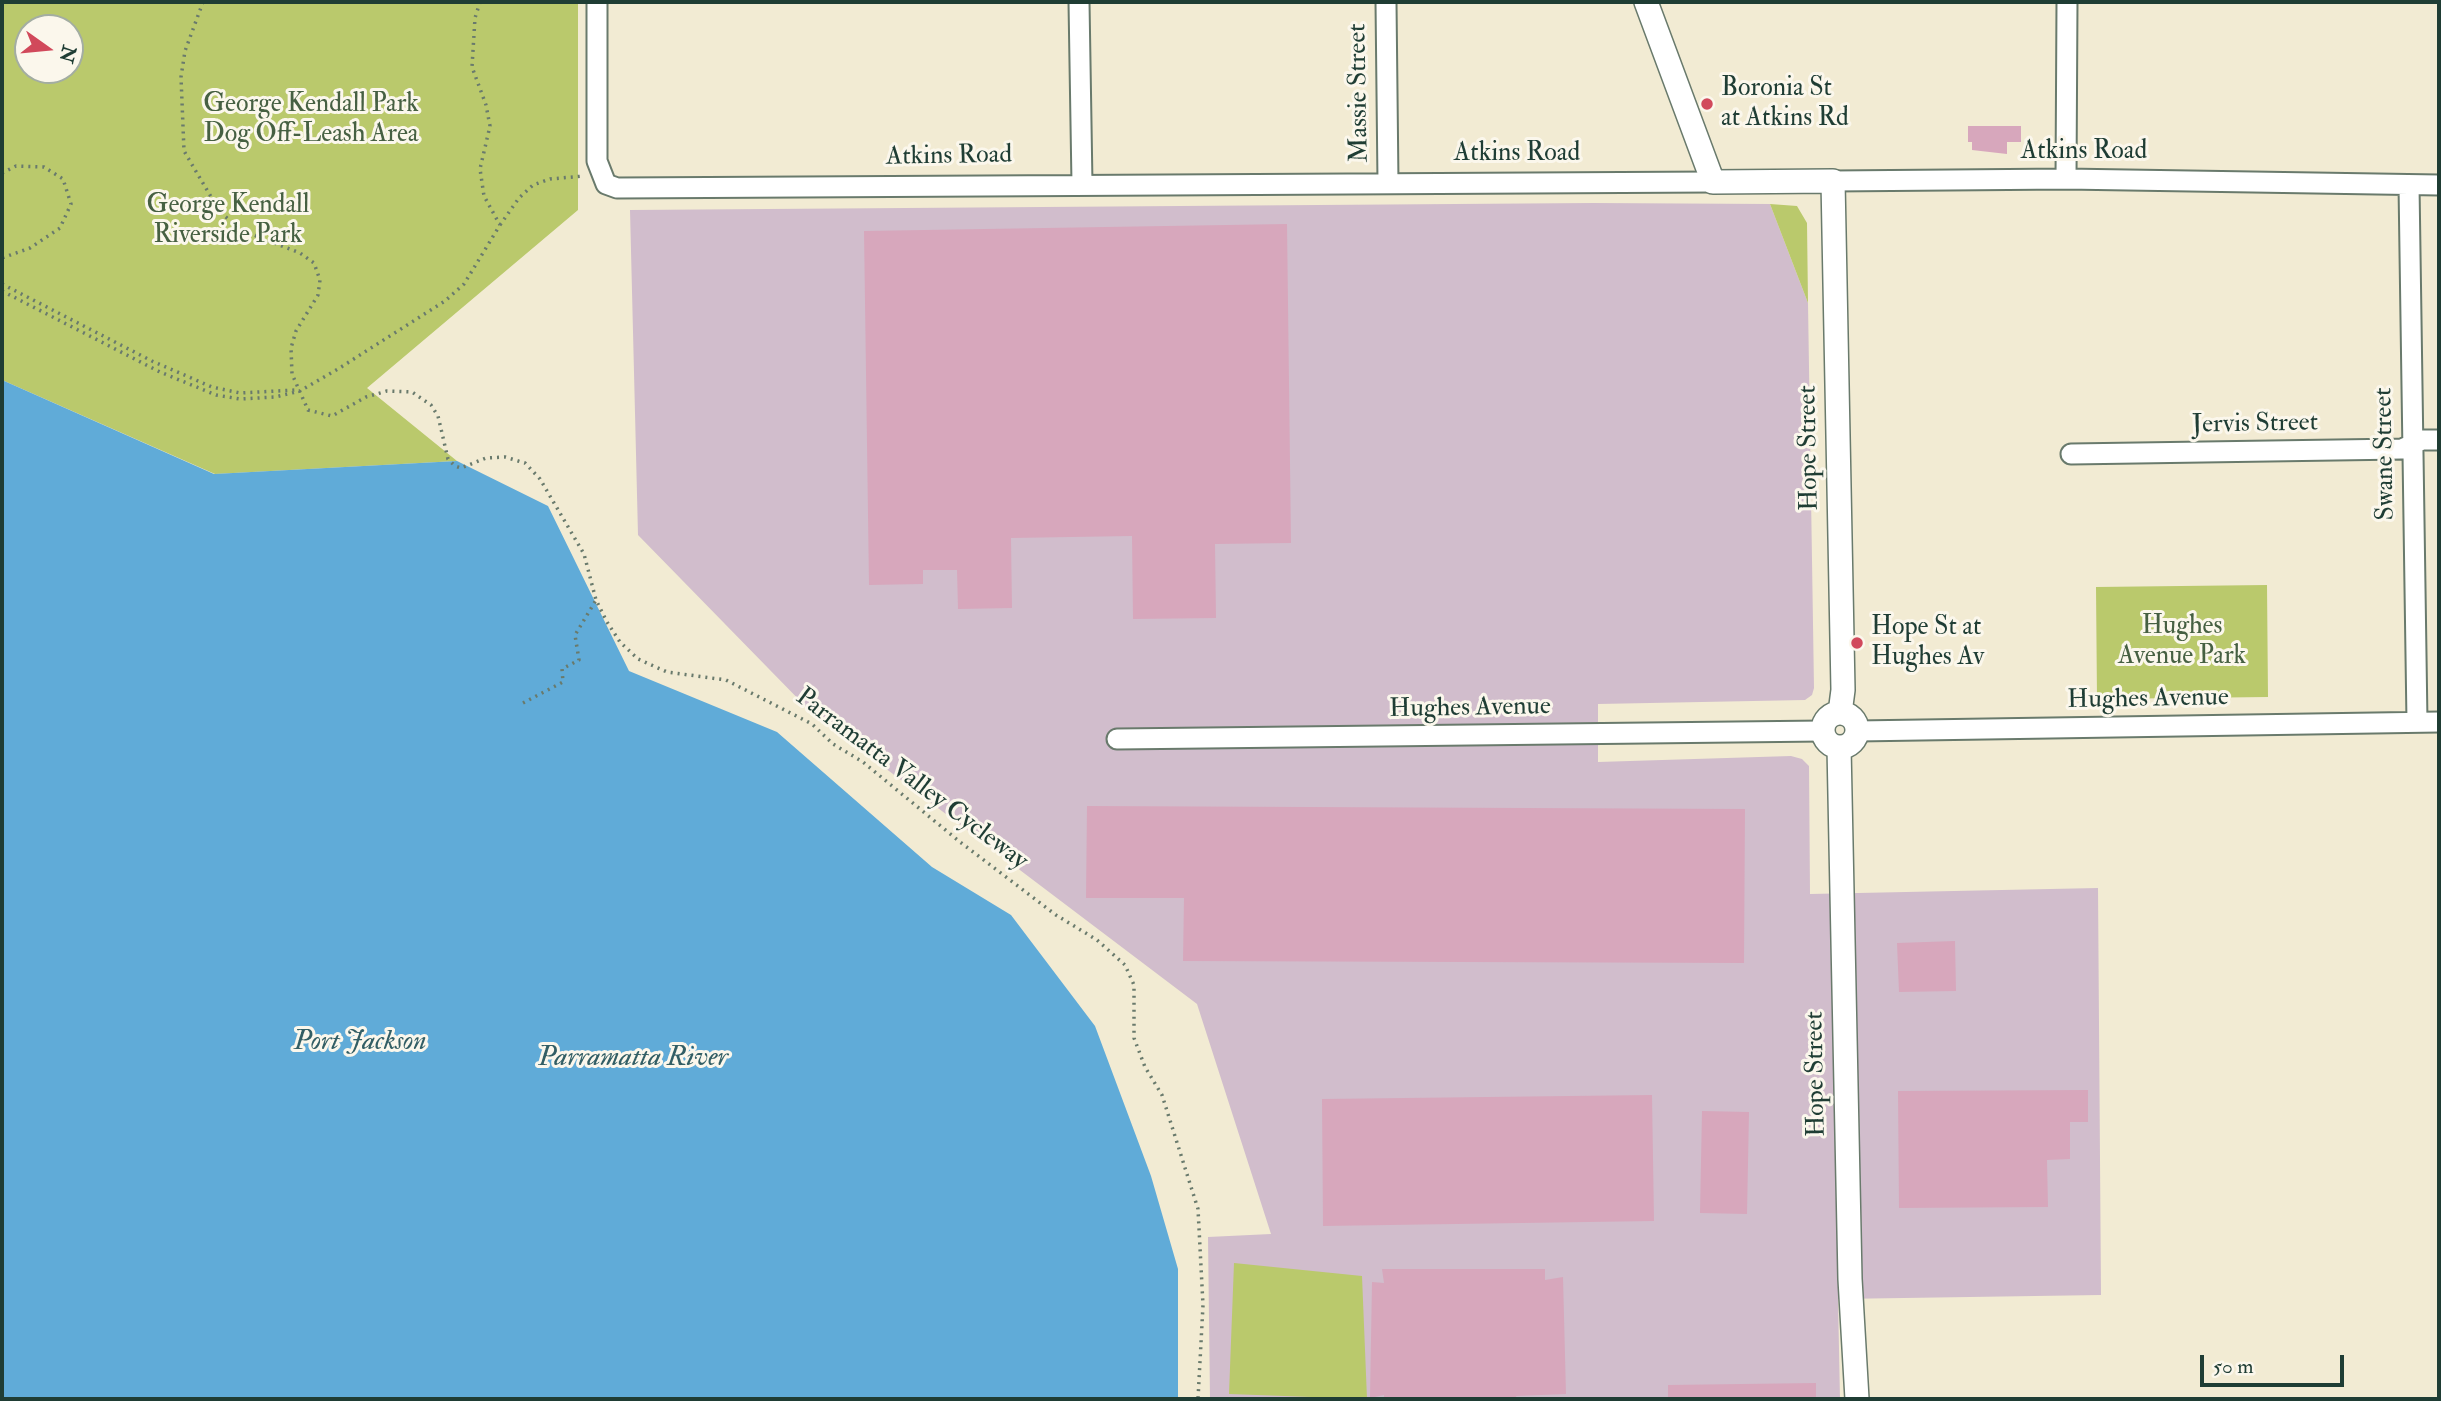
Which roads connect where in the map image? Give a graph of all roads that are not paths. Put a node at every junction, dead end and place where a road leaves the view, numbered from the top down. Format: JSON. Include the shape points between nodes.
{"nodes":[{"id":1,"x":597,"y":2,"type":"edge"},
{"id":2,"x":1079,"y":2,"type":"edge"},
{"id":3,"x":1386,"y":2,"type":"edge"},
{"id":4,"x":1646,"y":2,"type":"edge"},
{"id":5,"x":2067,"y":2,"type":"edge"},
{"id":6,"x":2066,"y":179,"type":"junction"},
{"id":7,"x":1833,"y":181,"type":"junction"},
{"id":8,"x":1713,"y":182,"type":"junction"},
{"id":9,"x":1388,"y":183,"type":"junction"},
{"id":10,"x":1082,"y":184,"type":"junction"},
{"id":11,"x":2409,"y":185,"type":"junction"},
{"id":12,"x":2439,"y":185,"type":"edge"},
{"id":13,"x":2439,"y":440,"type":"edge"},
{"id":14,"x":2412,"y":445,"type":"junction"},
{"id":15,"x":2071,"y":454,"type":"dead end"},
{"id":16,"x":1840,"y":713,"type":"junction"},
{"id":17,"x":2417,"y":722,"type":"junction"},
{"id":18,"x":2439,"y":722,"type":"edge"},
{"id":19,"x":1857,"y":732,"type":"junction"},
{"id":20,"x":1117,"y":738,"type":"dead end"},
{"id":21,"x":1831,"y":739,"type":"junction"},
{"id":22,"x":1857,"y":1399,"type":"edge"}],
"edges":[{"from":1,"to":10,"type":"street","name":"Atkins Road","via":[[597,161],[606,184],[617,188]]},
{"from":2,"to":10,"type":"street"},
{"from":3,"to":9,"type":"street","name":"Massie Street"},
{"from":4,"to":8,"type":"street"},
{"from":5,"to":6,"type":"street"},
{"from":6,"to":7,"type":"street","name":"Atkins Road"},
{"from":6,"to":11,"type":"street","name":"Atkins Road"},
{"from":7,"to":8,"type":"street","name":"Atkins Road"},
{"from":7,"to":16,"type":"street","name":"Hope Street"},
{"from":8,"to":9,"type":"street","name":"Atkins Road"},
{"from":9,"to":10,"type":"street","name":"Atkins Road"},
{"from":11,"to":12,"type":"street","name":"Atkins Road"},
{"from":11,"to":14,"type":"street","name":"Swane Street"},
{"from":13,"to":14,"type":"street","name":"Jervis Street"},
{"from":14,"to":15,"type":"street","name":"Jervis Street","via":[[2402,449]]},
{"from":14,"to":17,"type":"street","name":"Swane Street"},
{"from":16,"to":19,"type":"street","via":[[1851,716]]},
{"from":16,"to":21,"type":"street","via":[[1826,721]]},
{"from":17,"to":18,"type":"street","name":"Hughes Avenue"},
{"from":17,"to":19,"type":"street","name":"Hughes Avenue"},
{"from":19,"to":21,"type":"street","via":[[1853,741]]},
{"from":20,"to":21,"type":"street","name":"Hughes Avenue"},
{"from":21,"to":22,"type":"street","name":"Hope Street"}]}
